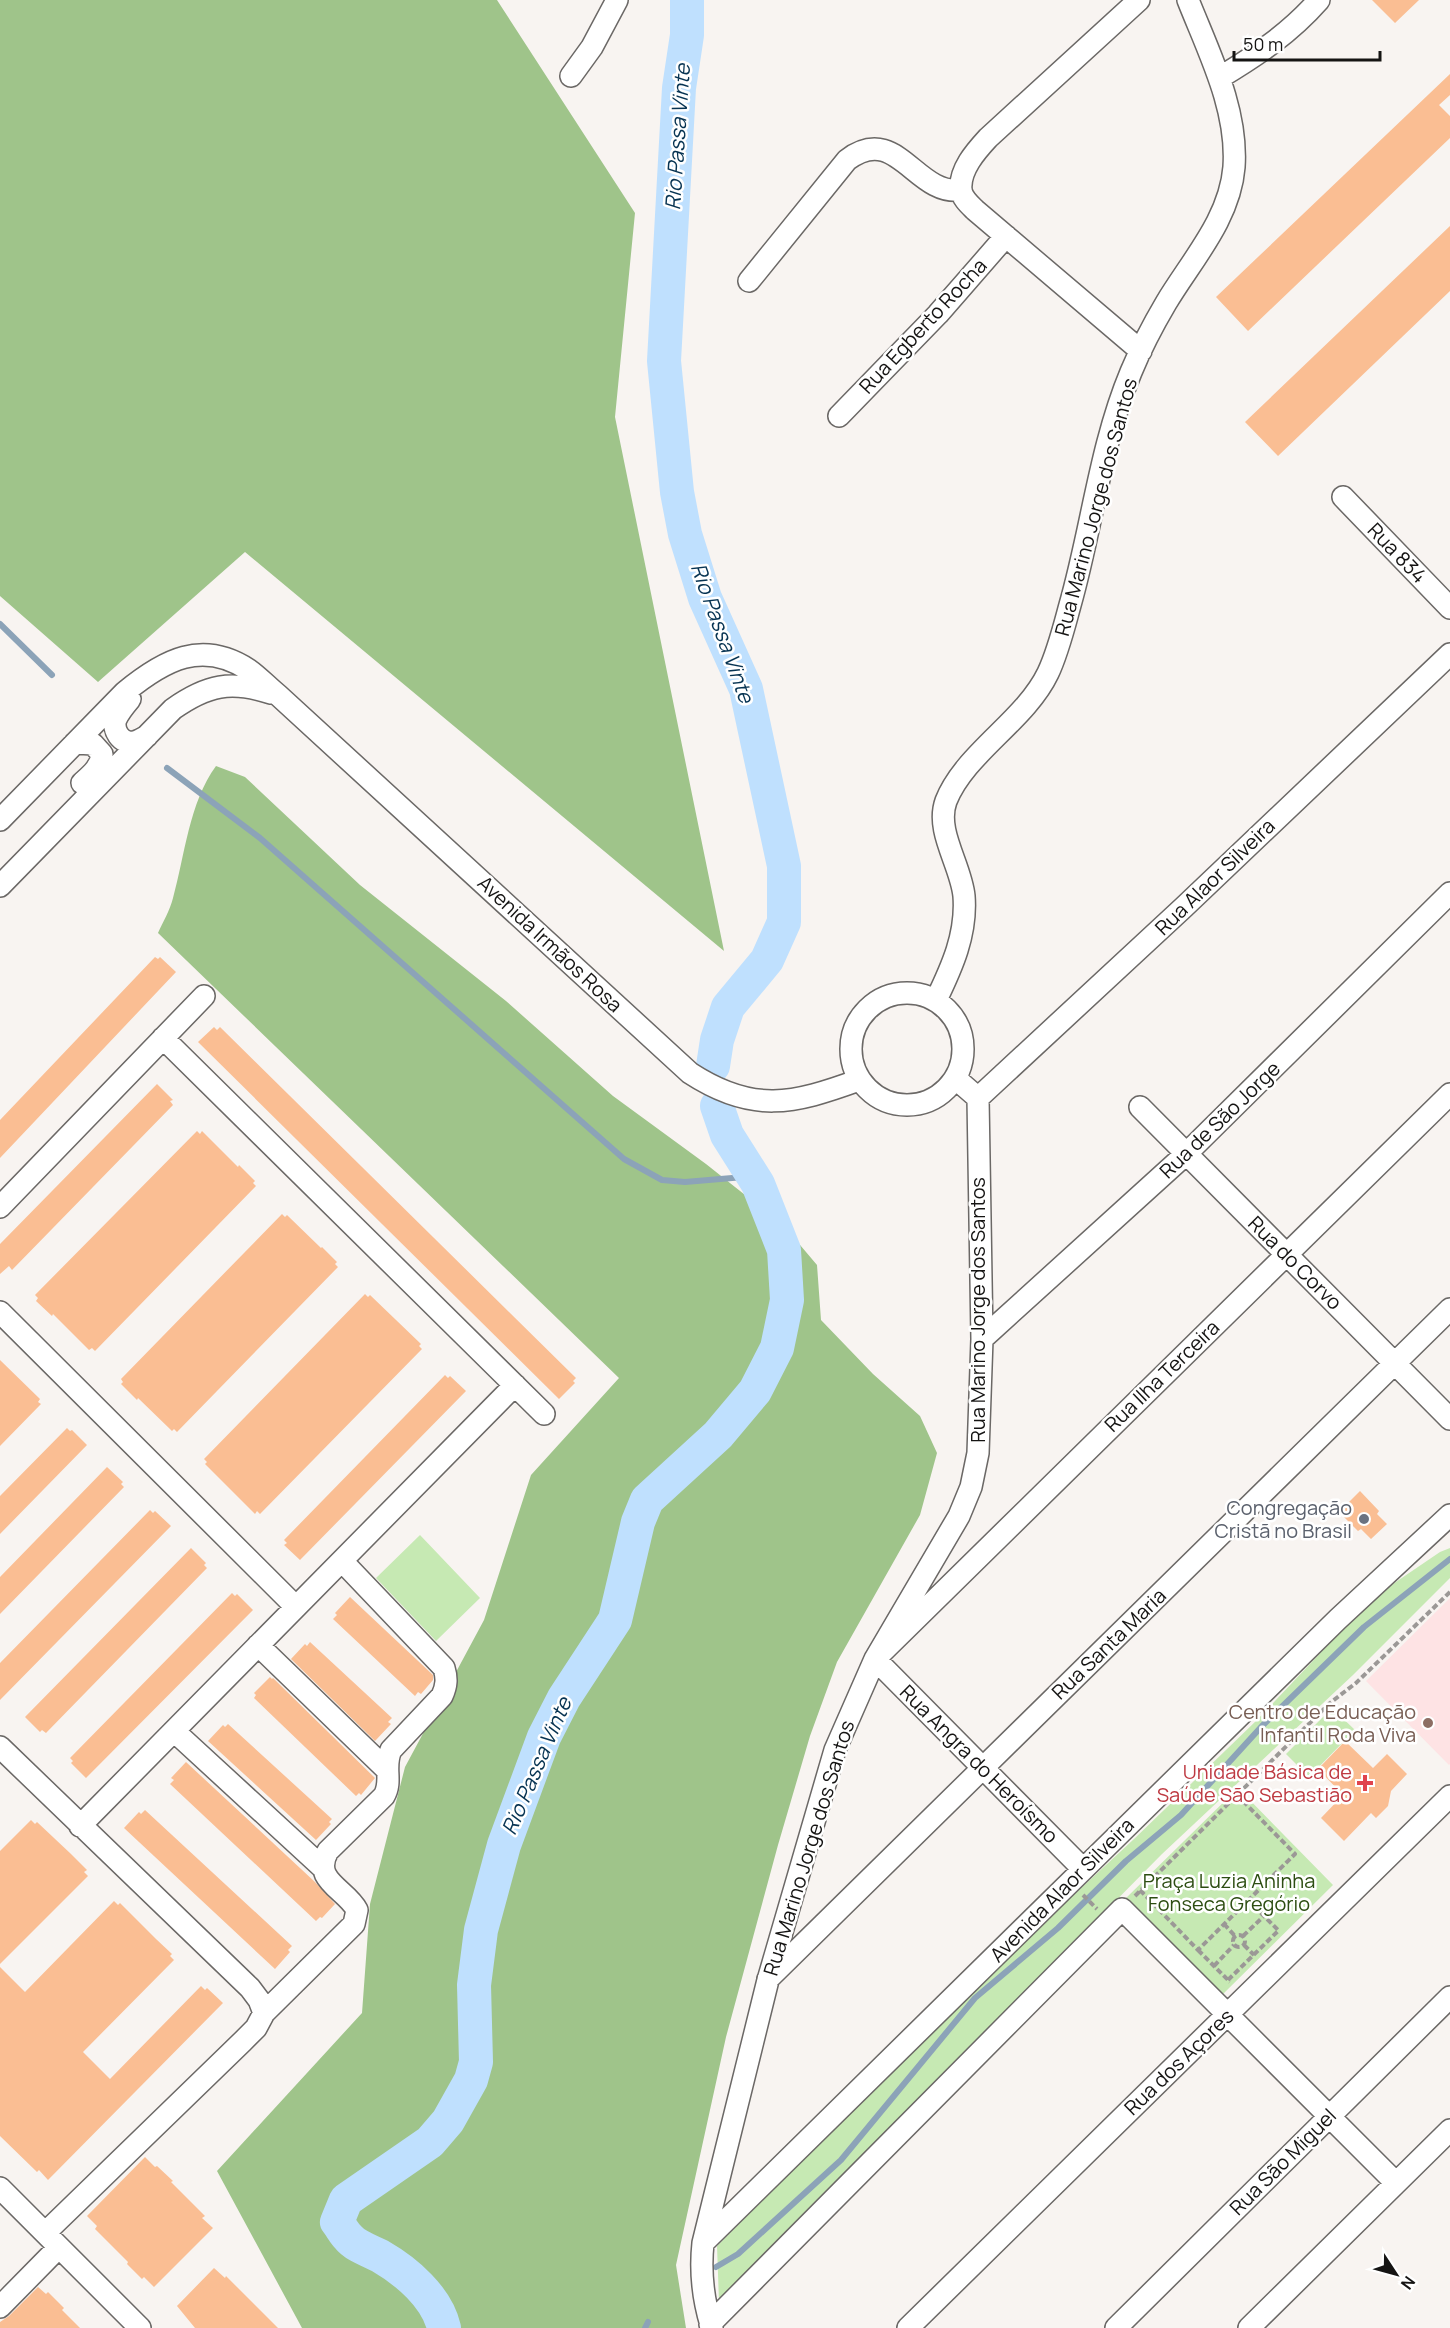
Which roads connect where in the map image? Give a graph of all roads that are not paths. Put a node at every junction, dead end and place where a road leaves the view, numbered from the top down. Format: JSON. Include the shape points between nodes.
{"nodes":[{"id":1,"x":617,"y":0,"type":"edge"},
{"id":2,"x":1139,"y":0,"type":"edge"},
{"id":3,"x":1188,"y":0,"type":"edge"},
{"id":4,"x":1319,"y":0,"type":"edge"},
{"id":5,"x":572,"y":76,"type":"dead end"},
{"id":6,"x":1219,"y":78,"type":"junction"},
{"id":7,"x":961,"y":190,"type":"junction"},
{"id":8,"x":1006,"y":236,"type":"junction"},
{"id":9,"x":749,"y":281,"type":"dead end"},
{"id":10,"x":1141,"y":351,"type":"junction"},
{"id":11,"x":839,"y":416,"type":"dead end"},
{"id":12,"x":1343,"y":497,"type":"dead end"},
{"id":13,"x":1450,"y":608,"type":"edge"},
{"id":14,"x":1450,"y":654,"type":"edge"},
{"id":15,"x":161,"y":666,"type":"junction"},
{"id":16,"x":278,"y":695,"type":"junction"},
{"id":17,"x":147,"y":736,"type":"junction"},
{"id":18,"x":75,"y":743,"type":"junction"},
{"id":19,"x":0,"y":820,"type":"edge"},
{"id":20,"x":49,"y":836,"type":"junction"},
{"id":21,"x":0,"y":886,"type":"edge"},
{"id":22,"x":1450,"y":893,"type":"edge"},
{"id":23,"x":204,"y":996,"type":"dead end"},
{"id":24,"x":936,"y":1000,"type":"junction"},
{"id":25,"x":163,"y":1038,"type":"junction"},
{"id":26,"x":955,"y":1078,"type":"junction"},
{"id":27,"x":859,"y":1080,"type":"junction"},
{"id":28,"x":1450,"y":1094,"type":"edge"},
{"id":29,"x":978,"y":1098,"type":"junction"},
{"id":30,"x":1140,"y":1107,"type":"dead end"},
{"id":31,"x":1186,"y":1154,"type":"junction"},
{"id":32,"x":0,"y":1207,"type":"edge"},
{"id":33,"x":1287,"y":1254,"type":"junction"},
{"id":34,"x":1450,"y":1309,"type":"edge"},
{"id":35,"x":0,"y":1312,"type":"edge"},
{"id":36,"x":982,"y":1339,"type":"junction"},
{"id":37,"x":1395,"y":1363,"type":"junction"},
{"id":38,"x":515,"y":1385,"type":"junction"},
{"id":39,"x":544,"y":1414,"type":"dead end"},
{"id":40,"x":1450,"y":1419,"type":"edge"},
{"id":41,"x":1448,"y":1518,"type":"edge"},
{"id":42,"x":342,"y":1561,"type":"junction"},
{"id":43,"x":296,"y":1607,"type":"junction"},
{"id":44,"x":258,"y":1645,"type":"junction"},
{"id":45,"x":875,"y":1659,"type":"junction"},
{"id":46,"x":174,"y":1731,"type":"junction"},
{"id":47,"x":0,"y":1747,"type":"edge"},
{"id":48,"x":983,"y":1768,"type":"junction"},
{"id":49,"x":386,"y":1769,"type":"junction"},
{"id":50,"x":1450,"y":1796,"type":"edge"},
{"id":51,"x":80,"y":1826,"type":"junction"},
{"id":52,"x":323,"y":1868,"type":"junction"},
{"id":53,"x":1077,"y":1875,"type":"junction"},
{"id":54,"x":768,"y":1980,"type":"junction"},
{"id":55,"x":1450,"y":1997,"type":"edge"},
{"id":56,"x":264,"y":2013,"type":"junction"},
{"id":57,"x":1227,"y":2015,"type":"junction"},
{"id":58,"x":1329,"y":2116,"type":"junction"},
{"id":59,"x":1450,"y":2130,"type":"edge"},
{"id":60,"x":1396,"y":2183,"type":"junction"},
{"id":61,"x":0,"y":2188,"type":"edge"},
{"id":62,"x":52,"y":2240,"type":"junction"},
{"id":63,"x":703,"y":2243,"type":"junction"},
{"id":64,"x":0,"y":2307,"type":"edge"},
{"id":65,"x":711,"y":2326,"type":"edge"},
{"id":66,"x":140,"y":2328,"type":"edge"},
{"id":67,"x":908,"y":2328,"type":"edge"},
{"id":68,"x":1116,"y":2328,"type":"edge"},
{"id":69,"x":1249,"y":2328,"type":"edge"}],
"edges":[{"from":1,"to":5,"type":"street"},
{"from":2,"to":7,"type":"street","via":[[988,138],[969,162]]},
{"from":3,"to":6,"type":"street","name":"Rua Marino Jorge dos Santos"},
{"from":4,"to":6,"type":"street","via":[[1290,31]]},
{"from":6,"to":10,"type":"street","name":"Rua Marino Jorge dos Santos","via":[[1235,140],[1228,198]]},
{"from":7,"to":8,"type":"street","via":[[975,210]]},
{"from":7,"to":9,"type":"street","via":[[949,192],[936,187],[884,150],[859,151],[847,160]]},
{"from":8,"to":10,"type":"street"},
{"from":8,"to":11,"type":"street","name":"Rua Egberto Rocha","via":[[938,314]]},
{"from":10,"to":24,"type":"street","name":"Rua Marino Jorge dos Santos","via":[[1116,415],[1075,587],[1048,673],[1034,695],[953,784],[945,805],[947,842],[964,897],[963,920],[956,960]]},
{"from":12,"to":13,"type":"street","name":"Rua 834"},
{"from":14,"to":29,"type":"street","name":"Rua Alaor Silveira"},
{"from":15,"to":16,"type":"street","name":"Avenida Irmãos Rosa","via":[[186,656],[212,654],[249,670]]},
{"from":15,"to":17,"type":"street","via":[[116,719],[117,735],[124,740],[132,742]]},
{"from":15,"to":18,"type":"street","via":[[125,692]]},
{"from":16,"to":17,"type":"street","via":[[250,686],[210,689],[184,701]]},
{"from":16,"to":27,"type":"street","name":"Avenida Irmãos Rosa","via":[[705,1083],[739,1097],[774,1102],[809,1097]]},
{"from":17,"to":20,"type":"street"},
{"from":18,"to":19,"type":"street"},
{"from":18,"to":20,"type":"street","via":[[93,744],[99,748],[102,760],[62,805]]},
{"from":20,"to":21,"type":"street"},
{"from":22,"to":31,"type":"street","name":"Rua de São Jorge"},
{"from":23,"to":25,"type":"street"},
{"from":24,"to":26,"type":"street","via":[[952,1015],[962,1035],[963,1057]]},
{"from":24,"to":27,"type":"street","via":[[902,992],[870,1006],[856,1024],[850,1047]]},
{"from":25,"to":32,"type":"street"},
{"from":25,"to":38,"type":"street"},
{"from":26,"to":27,"type":"street","via":[[940,1094],[908,1105],[875,1096]]},
{"from":26,"to":29,"type":"street"},
{"from":28,"to":33,"type":"street","name":"Rua Ilha Terceira"},
{"from":29,"to":36,"type":"street","name":"Rua Marino Jorge dos Santos"},
{"from":30,"to":31,"type":"street","name":"Rua do Corvo"},
{"from":31,"to":33,"type":"street","name":"Rua do Corvo"},
{"from":31,"to":36,"type":"street","name":"Rua de São Jorge"},
{"from":33,"to":37,"type":"street","name":"Rua do Corvo"},
{"from":33,"to":45,"type":"street","name":"Rua Ilha Terceira"},
{"from":34,"to":37,"type":"street","name":"Rua Santa Maria"},
{"from":35,"to":43,"type":"street"},
{"from":36,"to":45,"type":"street","name":"Rua Marino Jorge dos Santos","via":[[978,1453],[971,1487],[959,1515]]},
{"from":37,"to":40,"type":"street","name":"Rua do Corvo"},
{"from":37,"to":48,"type":"street","name":"Rua Santa Maria"},
{"from":38,"to":39,"type":"street"},
{"from":38,"to":42,"type":"street"},
{"from":41,"to":53,"type":"street","name":"Avenida Alaor Silveira","via":[[1338,1619]]},
{"from":42,"to":43,"type":"street"},
{"from":42,"to":49,"type":"street","via":[[444,1668],[447,1677],[442,1696],[391,1750]]},
{"from":43,"to":44,"type":"street"},
{"from":44,"to":46,"type":"street"},
{"from":44,"to":49,"type":"street"},
{"from":45,"to":48,"type":"street","name":"Rua Angra do Heroísmo"},
{"from":45,"to":54,"type":"street","name":"Rua Marino Jorge dos Santos","via":[[835,1750]]},
{"from":46,"to":51,"type":"street"},
{"from":46,"to":52,"type":"street"},
{"from":47,"to":51,"type":"street"},
{"from":48,"to":53,"type":"street","name":"Rua Angra do Heroísmo"},
{"from":48,"to":54,"type":"street","name":"Rua Santa Maria"},
{"from":49,"to":52,"type":"street","via":[[388,1789],[328,1851]]},
{"from":50,"to":57,"type":"street","name":"Rua dos Açores"},
{"from":51,"to":56,"type":"street","via":[[250,1988]]},
{"from":52,"to":56,"type":"street","via":[[326,1877],[357,1910],[354,1924]]},
{"from":53,"to":63,"type":"street","name":"Avenida Alaor Silveira"},
{"from":54,"to":63,"type":"street","name":"Rua Marino Jorge dos Santos"},
{"from":55,"to":58,"type":"street","name":"Rua São Miguel"},
{"from":56,"to":62,"type":"street","via":[[256,2028]]},
{"from":57,"to":58,"type":"street"},
{"from":57,"to":65,"type":"street","via":[[1115,1915]]},
{"from":57,"to":67,"type":"street","name":"Rua dos Açores"},
{"from":58,"to":60,"type":"street"},
{"from":58,"to":68,"type":"street","name":"Rua São Miguel"},
{"from":59,"to":60,"type":"street"},
{"from":60,"to":69,"type":"street"},
{"from":61,"to":62,"type":"street"},
{"from":62,"to":64,"type":"street"},
{"from":62,"to":66,"type":"street"},
{"from":63,"to":65,"type":"street","name":"Rua Marino Jorge dos Santos","via":[[702,2286]]}]}
